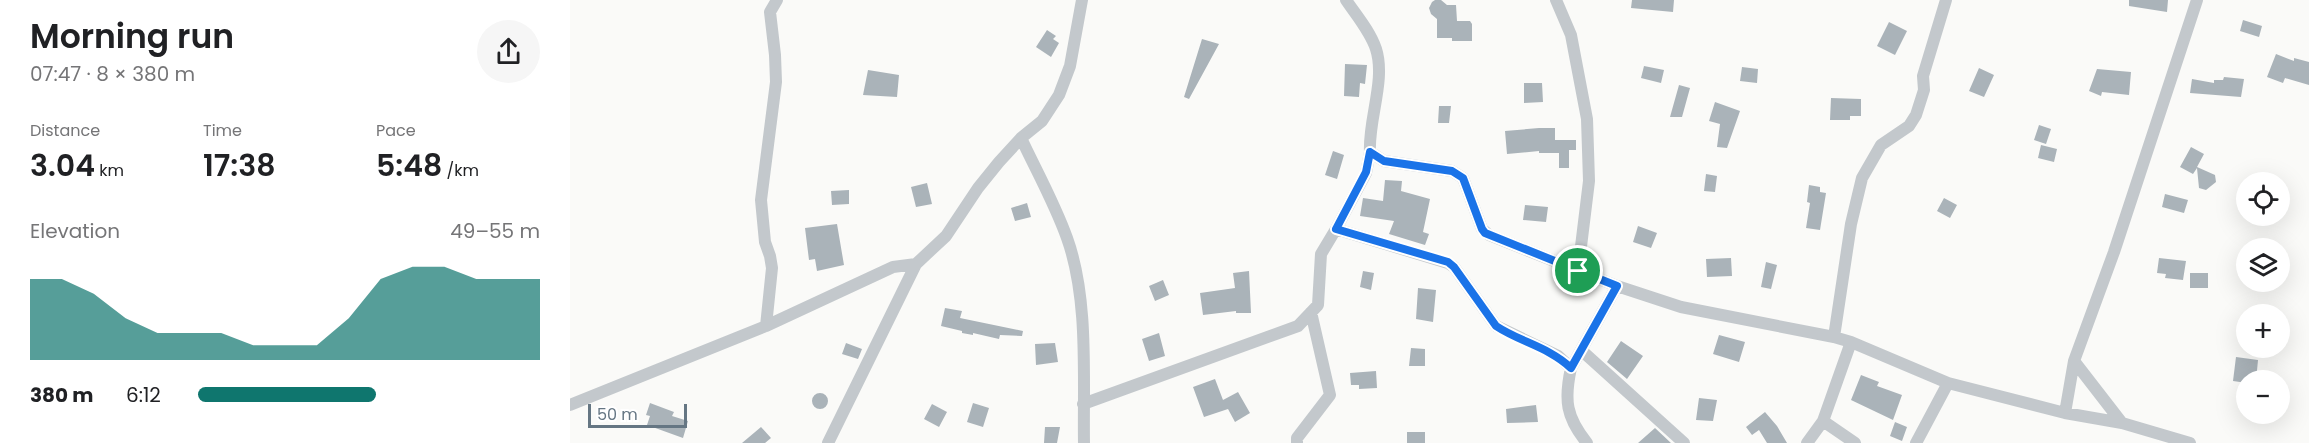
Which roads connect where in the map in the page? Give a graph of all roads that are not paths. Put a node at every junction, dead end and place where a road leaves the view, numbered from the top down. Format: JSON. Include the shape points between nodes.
{"nodes":[{"id":1,"x":777,"y":0,"type":"edge"},
{"id":2,"x":1070,"y":0,"type":"edge"},
{"id":3,"x":1082,"y":0,"type":"edge"},
{"id":4,"x":1346,"y":0,"type":"edge"},
{"id":5,"x":1556,"y":0,"type":"edge"},
{"id":6,"x":1946,"y":0,"type":"edge"},
{"id":7,"x":2197,"y":0,"type":"edge"},
{"id":8,"x":1078,"y":16,"type":"junction"},
{"id":9,"x":1021,"y":138,"type":"junction"},
{"id":10,"x":1370,"y":152,"type":"junction"},
{"id":11,"x":1336,"y":229,"type":"junction"},
{"id":12,"x":916,"y":264,"type":"junction"},
{"id":13,"x":1578,"y":271,"type":"junction"},
{"id":14,"x":1617,"y":286,"type":"junction"},
{"id":15,"x":1311,"y":312,"type":"junction"},
{"id":16,"x":766,"y":326,"type":"junction"},
{"id":17,"x":1834,"y":337,"type":"junction"},
{"id":18,"x":1851,"y":342,"type":"junction"},
{"id":19,"x":1581,"y":350,"type":"junction"},
{"id":20,"x":2074,"y":361,"type":"junction"},
{"id":21,"x":1571,"y":368,"type":"junction"},
{"id":22,"x":1948,"y":383,"type":"junction"},
{"id":23,"x":1083,"y":404,"type":"junction"},
{"id":24,"x":570,"y":405,"type":"edge"},
{"id":25,"x":2065,"y":413,"type":"junction"},
{"id":26,"x":1823,"y":421,"type":"junction"},
{"id":27,"x":2122,"y":423,"type":"junction"},
{"id":28,"x":1586,"y":442,"type":"edge"},
{"id":29,"x":2185,"y":442,"type":"edge"},
{"id":30,"x":828,"y":443,"type":"edge"},
{"id":31,"x":1083,"y":443,"type":"edge"},
{"id":32,"x":1298,"y":443,"type":"edge"},
{"id":33,"x":1684,"y":443,"type":"edge"},
{"id":34,"x":1807,"y":443,"type":"edge"},
{"id":35,"x":1855,"y":443,"type":"edge"},
{"id":36,"x":1916,"y":443,"type":"edge"}],
"edges":[{"from":1,"to":16,"type":"street","via":[[770,12],[776,82],[761,200],[772,268]]},
{"from":2,"to":8,"type":"street"},
{"from":3,"to":8,"type":"street"},
{"from":4,"to":10,"type":"street","via":[[1376,49],[1378,67]]},
{"from":5,"to":13,"type":"street","via":[[1571,35],[1587,119],[1588,181]]},
{"from":6,"to":17,"type":"street","via":[[1923,76],[1922,102],[1916,115],[1909,126],[1881,146],[1862,178]]},
{"from":7,"to":20,"type":"street"},
{"from":8,"to":9,"type":"street","via":[[1070,66],[1059,95],[1042,121]]},
{"from":9,"to":12,"type":"street","via":[[978,188],[946,236]]},
{"from":9,"to":23,"type":"street","via":[[1067,237],[1077,276]]},
{"from":10,"to":11,"type":"street","via":[[1366,172]]},
{"from":10,"to":13,"type":"street","via":[[1384,161],[1458,174],[1485,233]]},
{"from":11,"to":15,"type":"street","via":[[1321,254],[1318,305]]},
{"from":11,"to":21,"type":"street","via":[[1448,262],[1496,326],[1558,356]]},
{"from":12,"to":16,"type":"street","via":[[893,267]]},
{"from":12,"to":30,"type":"street"},
{"from":13,"to":14,"type":"street"},
{"from":14,"to":17,"type":"street","via":[[1681,307]]},
{"from":14,"to":19,"type":"street"},
{"from":15,"to":23,"type":"street","via":[[1298,326]]},
{"from":15,"to":32,"type":"street","via":[[1330,395],[1297,438]]},
{"from":16,"to":24,"type":"street"},
{"from":17,"to":18,"type":"street"},
{"from":18,"to":22,"type":"street"},
{"from":18,"to":26,"type":"street"},
{"from":19,"to":21,"type":"street"},
{"from":19,"to":33,"type":"street"},
{"from":20,"to":25,"type":"street"},
{"from":20,"to":27,"type":"street"},
{"from":21,"to":28,"type":"street","via":[[1567,388],[1569,415]]},
{"from":22,"to":25,"type":"street"},
{"from":22,"to":36,"type":"street"},
{"from":23,"to":31,"type":"street"},
{"from":25,"to":27,"type":"street"},
{"from":26,"to":34,"type":"street"},
{"from":26,"to":35,"type":"street"},
{"from":27,"to":29,"type":"street"}]}
